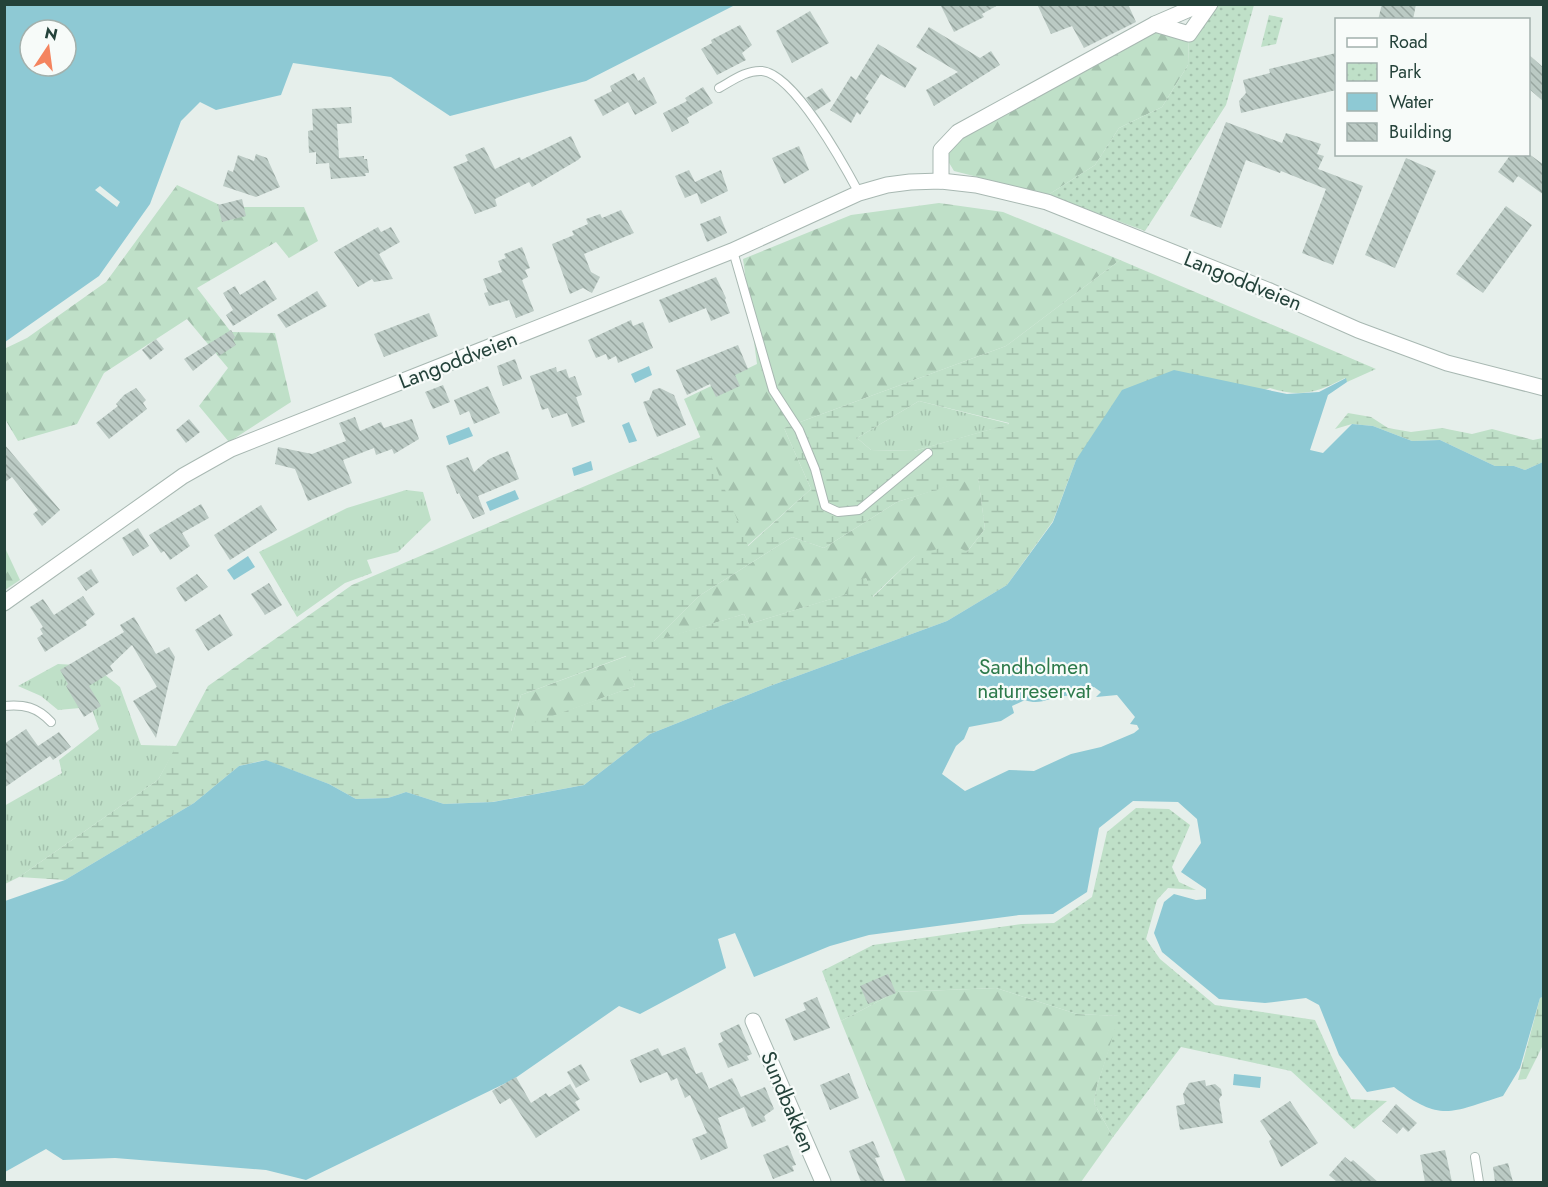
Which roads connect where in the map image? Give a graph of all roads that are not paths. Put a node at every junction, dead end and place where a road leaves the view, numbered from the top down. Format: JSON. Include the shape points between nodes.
{"nodes":[{"id":1,"x":1201,"y":4,"type":"edge"},
{"id":2,"x":1210,"y":4,"type":"edge"},
{"id":3,"x":1155,"y":24,"type":"junction"},
{"id":4,"x":719,"y":88,"type":"dead end"},
{"id":5,"x":941,"y":181,"type":"junction"},
{"id":6,"x":859,"y":193,"type":"junction"},
{"id":7,"x":732,"y":251,"type":"junction"},
{"id":8,"x":1544,"y":388,"type":"edge"},
{"id":9,"x":928,"y":453,"type":"dead end"},
{"id":10,"x":4,"y":603,"type":"edge"},
{"id":11,"x":4,"y":706,"type":"edge"},
{"id":12,"x":51,"y":722,"type":"dead end"},
{"id":13,"x":753,"y":1021,"type":"dead end"},
{"id":14,"x":1475,"y":1157,"type":"dead end"},
{"id":15,"x":823,"y":1182,"type":"edge"},
{"id":16,"x":1479,"y":1182,"type":"edge"}],
"edges":[{"from":1,"to":3,"type":"street"},
{"from":2,"to":3,"type":"street","via":[[1189,34]]},
{"from":3,"to":5,"type":"street","via":[[958,132],[941,150]]},
{"from":4,"to":6,"type":"lane","via":[[748,72],[764,71],[789,89],[828,137]]},
{"from":5,"to":6,"type":"street","name":"Langoddveien","via":[[887,185]]},
{"from":5,"to":8,"type":"street","name":"Langoddveien","via":[[1047,202],[1447,363]]},
{"from":6,"to":7,"type":"street","name":"Langoddveien"},
{"from":7,"to":9,"type":"lane","via":[[773,390],[799,430],[825,506],[838,512],[860,510]]},
{"from":7,"to":10,"type":"street","name":"Langoddveien","via":[[231,449],[183,476]]},
{"from":11,"to":12,"type":"lane","via":[[24,704],[43,713]]},
{"from":13,"to":15,"type":"street","name":"Sundbakken"},
{"from":14,"to":16,"type":"lane"}]}
